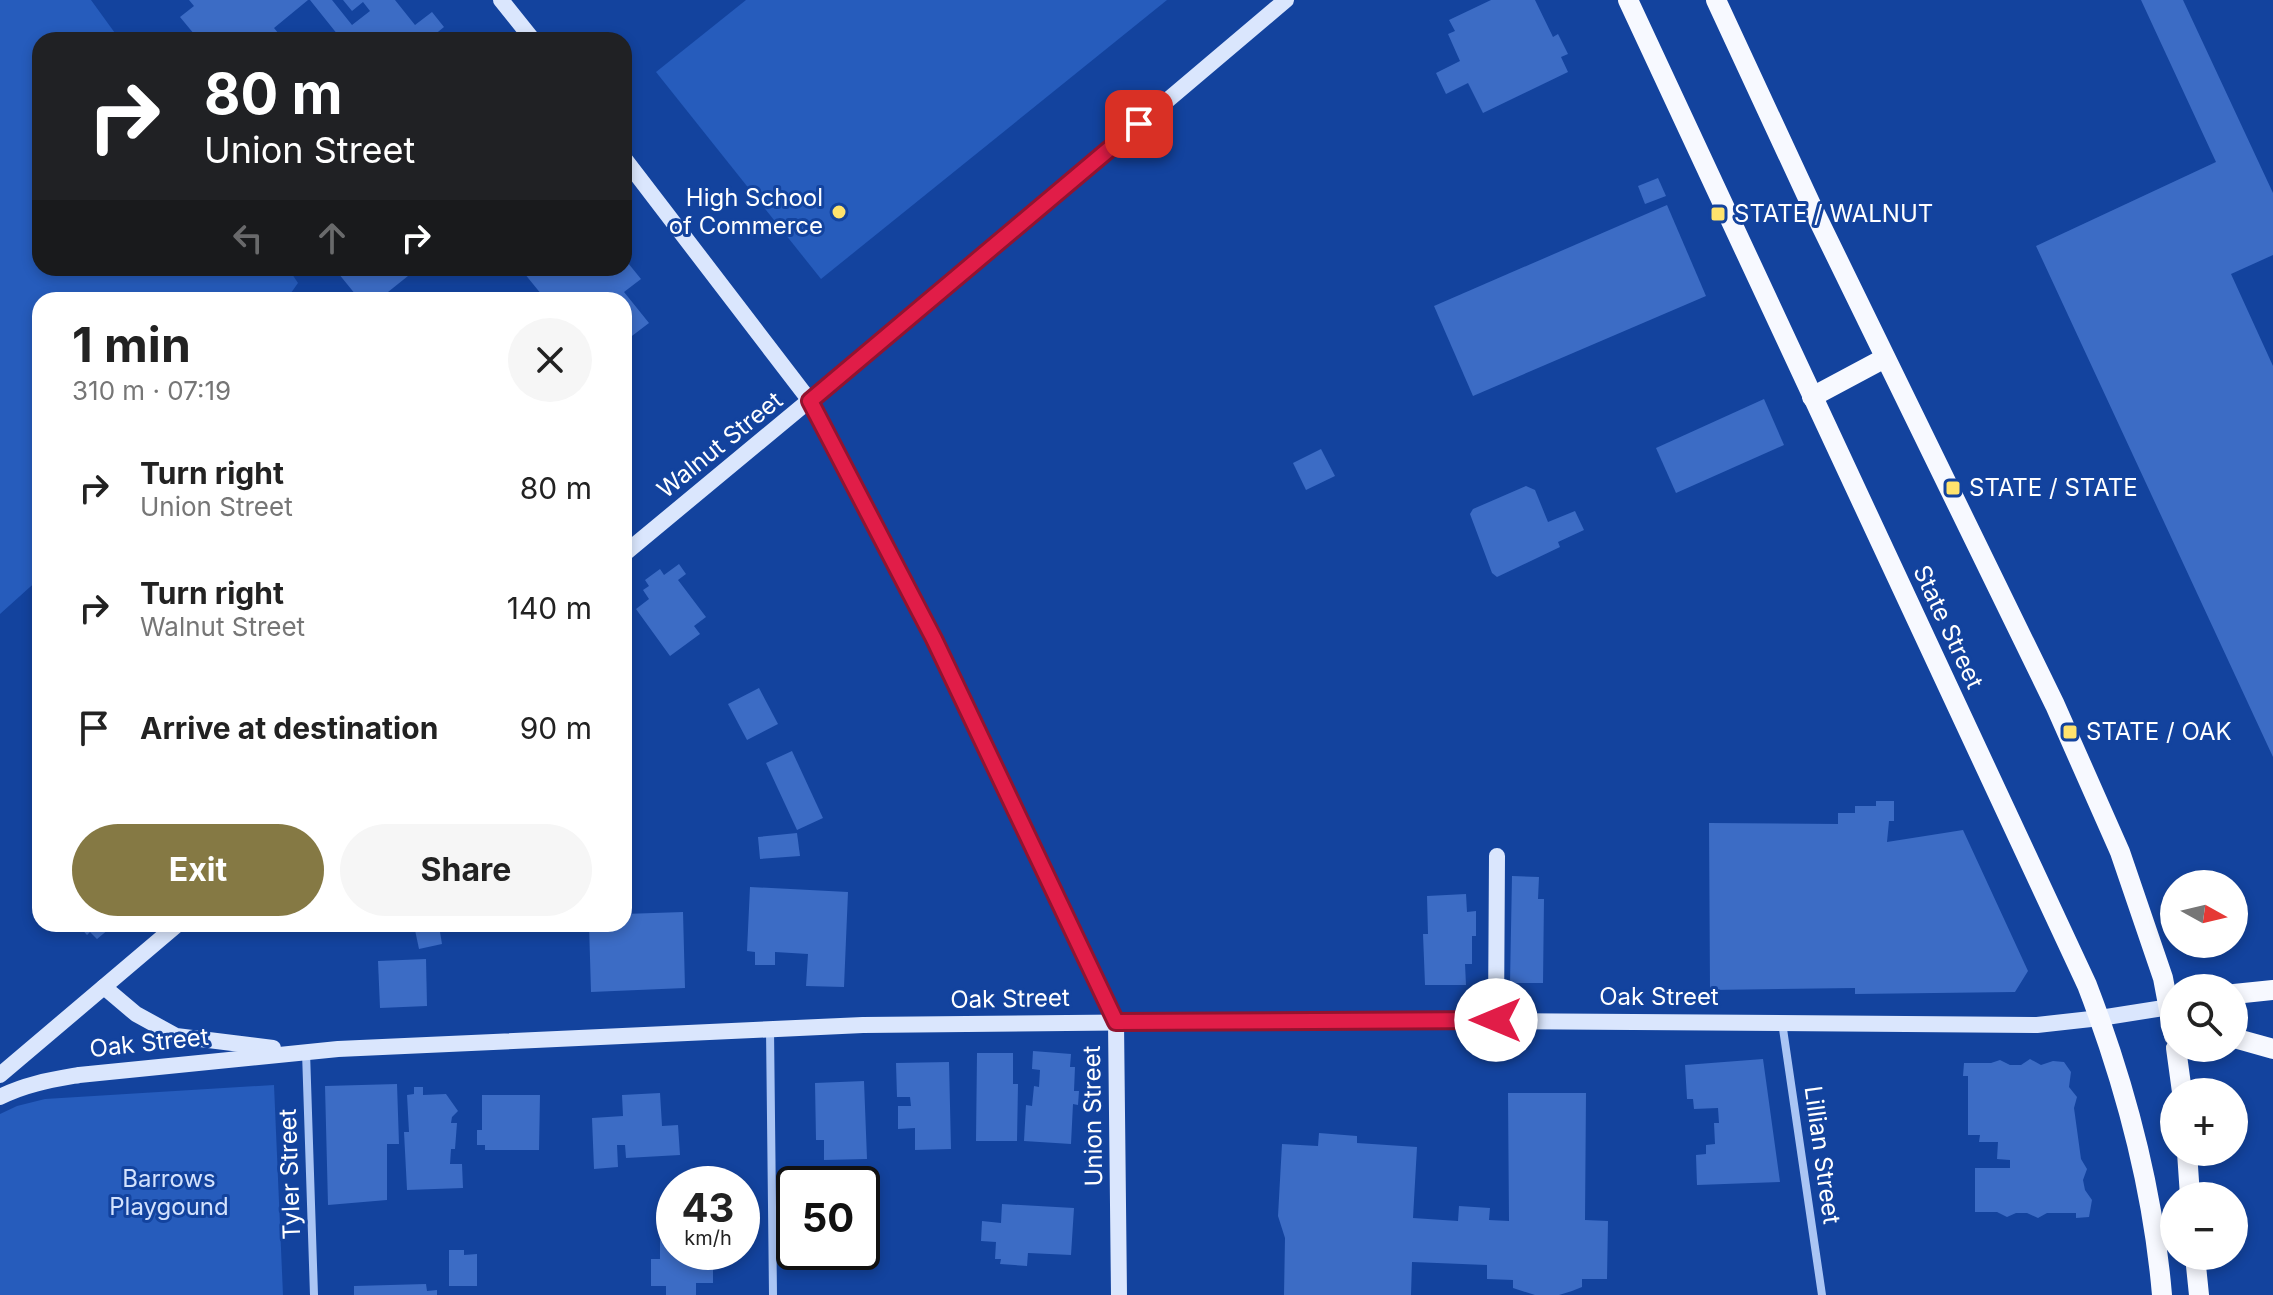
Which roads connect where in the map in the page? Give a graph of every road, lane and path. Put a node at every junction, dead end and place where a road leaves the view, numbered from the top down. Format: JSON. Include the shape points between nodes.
{"nodes":[{"id":1,"x":501,"y":0,"type":"edge"},
{"id":2,"x":1286,"y":0,"type":"edge"},
{"id":3,"x":1628,"y":0,"type":"edge"},
{"id":4,"x":1716,"y":0,"type":"edge"},
{"id":5,"x":527,"y":32,"type":"edge"},
{"id":6,"x":632,"y":168,"type":"edge"},
{"id":7,"x":1885,"y":358,"type":"junction"},
{"id":8,"x":1812,"y":397,"type":"junction"},
{"id":9,"x":810,"y":401,"type":"junction"},
{"id":10,"x":632,"y":547,"type":"edge"},
{"id":11,"x":1497,"y":856,"type":"dead end"},
{"id":12,"x":169,"y":932,"type":"edge"},
{"id":13,"x":2162,"y":974,"type":"edge"},
{"id":14,"x":104,"y":987,"type":"junction"},
{"id":15,"x":2273,"y":990,"type":"edge"},
{"id":16,"x":2248,"y":993,"type":"edge"},
{"id":17,"x":2160,"y":1010,"type":"edge"},
{"id":18,"x":2100,"y":1018,"type":"junction"},
{"id":19,"x":1496,"y":1020,"type":"junction"},
{"id":20,"x":1116,"y":1022,"type":"junction"},
{"id":21,"x":1782,"y":1022,"type":"junction"},
{"id":22,"x":770,"y":1029,"type":"junction"},
{"id":23,"x":2248,"y":1042,"type":"edge"},
{"id":24,"x":2273,"y":1049,"type":"edge"},
{"id":25,"x":306,"y":1052,"type":"junction"},
{"id":26,"x":0,"y":1075,"type":"edge"},
{"id":27,"x":0,"y":1097,"type":"edge"},
{"id":28,"x":2196,"y":1270,"type":"edge"},
{"id":29,"x":314,"y":1295,"type":"edge"},
{"id":30,"x":773,"y":1295,"type":"edge"},
{"id":31,"x":1119,"y":1295,"type":"edge"},
{"id":32,"x":1822,"y":1295,"type":"edge"},
{"id":33,"x":2162,"y":1295,"type":"edge"},
{"id":34,"x":2199,"y":1295,"type":"edge"}],
"edges":[{"from":1,"to":5,"type":"main road"},
{"from":2,"to":9,"type":"main road","name":"Walnut Street"},
{"from":3,"to":8,"type":"main road","name":"State Street"},
{"from":4,"to":7,"type":"main road"},
{"from":6,"to":9,"type":"main road","name":"Union Street"},
{"from":7,"to":8,"type":"main road"},
{"from":7,"to":13,"type":"main road","via":[[2055,705],[2120,852]]},
{"from":8,"to":18,"type":"main road","name":"State Street"},
{"from":9,"to":10,"type":"main road","name":"Walnut Street"},
{"from":9,"to":20,"type":"main road","name":"Union Street","via":[[934,639]]},
{"from":11,"to":19,"type":"main road"},
{"from":12,"to":14,"type":"main road"},
{"from":14,"to":25,"type":"main road","name":"Oak Street","via":[[136,1014],[176,1036]]},
{"from":14,"to":26,"type":"main road"},
{"from":15,"to":16,"type":"main road"},
{"from":17,"to":18,"type":"main road","name":"Oak Street"},
{"from":18,"to":21,"type":"main road","name":"Oak Street","via":[[2037,1025]]},
{"from":18,"to":33,"type":"main road","name":"State Street","via":[[2138,1150]]},
{"from":19,"to":20,"type":"main road","name":"Oak Street"},
{"from":19,"to":21,"type":"main road","name":"Oak Street"},
{"from":20,"to":22,"type":"main road","name":"Oak Street"},
{"from":20,"to":31,"type":"main road","name":"Union Street"},
{"from":21,"to":32,"type":"street","name":"Lillian Street"},
{"from":22,"to":25,"type":"main road","name":"Oak Street"},
{"from":22,"to":30,"type":"street"},
{"from":23,"to":24,"type":"main road"},
{"from":25,"to":27,"type":"main road","name":"Oak Street","via":[[79,1075],[41,1081]]},
{"from":25,"to":29,"type":"street","name":"Tyler Street"},
{"from":28,"to":34,"type":"main road"}]}
